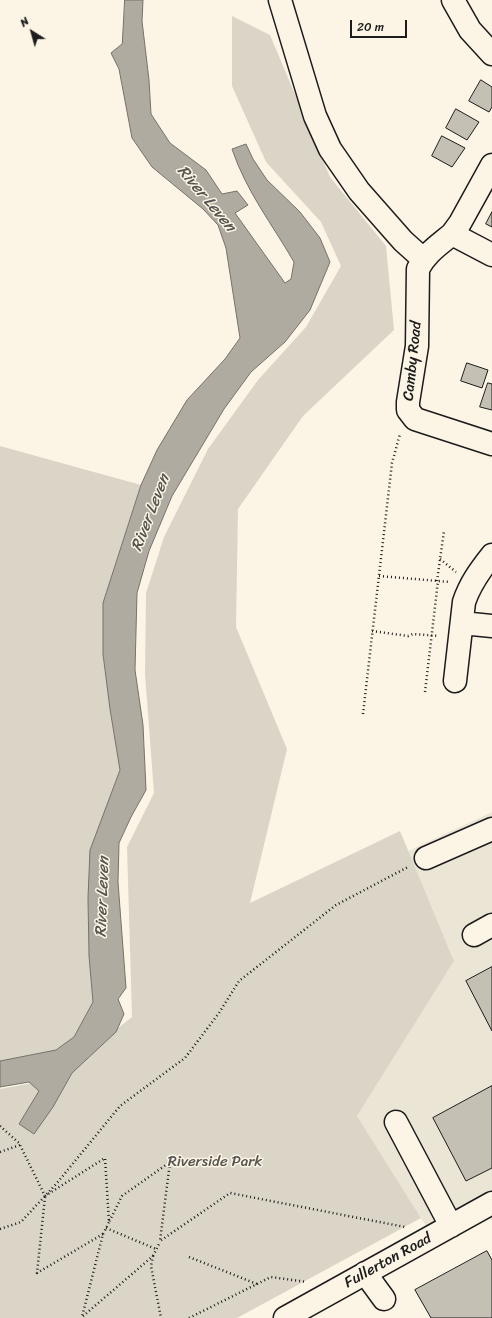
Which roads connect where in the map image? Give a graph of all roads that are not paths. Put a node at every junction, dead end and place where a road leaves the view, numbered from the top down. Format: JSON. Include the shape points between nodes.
{"nodes":[{"id":1,"x":280,"y":0,"type":"edge"},
{"id":2,"x":453,"y":0,"type":"edge"},
{"id":3,"x":492,"y":54,"type":"edge"},
{"id":4,"x":492,"y":166,"type":"edge"},
{"id":5,"x":452,"y":234,"type":"junction"},
{"id":6,"x":492,"y":255,"type":"edge"},
{"id":7,"x":423,"y":259,"type":"junction"},
{"id":8,"x":492,"y":444,"type":"edge"},
{"id":9,"x":492,"y":555,"type":"edge"},
{"id":10,"x":492,"y":626,"type":"edge"},
{"id":11,"x":461,"y":630,"type":"junction"},
{"id":12,"x":455,"y":681,"type":"dead end"},
{"id":13,"x":492,"y":829,"type":"edge"},
{"id":14,"x":426,"y":858,"type":"road end"},
{"id":15,"x":396,"y":1122,"type":"dead end"},
{"id":16,"x":492,"y":1203,"type":"edge"},
{"id":17,"x":451,"y":1226,"type":"junction"},
{"id":18,"x":365,"y":1273,"type":"junction"},
{"id":19,"x":384,"y":1299,"type":"dead end"},
{"id":20,"x":285,"y":1318,"type":"edge"}],
"edges":[{"from":1,"to":7,"type":"street","via":[[315,116],[330,149],[359,191],[411,250]]},
{"from":2,"to":3,"type":"street","via":[[470,30]]},
{"from":4,"to":5,"type":"street"},
{"from":5,"to":6,"type":"street"},
{"from":5,"to":7,"type":"street"},
{"from":7,"to":8,"type":"street","name":"Camby Road","via":[[418,269],[419,328],[408,402],[411,415],[415,419]]},
{"from":9,"to":11,"type":"street","via":[[471,584],[464,602]]},
{"from":10,"to":11,"type":"street"},
{"from":11,"to":12,"type":"street"},
{"from":13,"to":14,"type":"street"},
{"from":15,"to":17,"type":"street"},
{"from":16,"to":17,"type":"street","name":"Fullerton Road"},
{"from":17,"to":18,"type":"street","name":"Fullerton Road"},
{"from":18,"to":19,"type":"street"},
{"from":18,"to":20,"type":"street","name":"Fullerton Road"}]}
